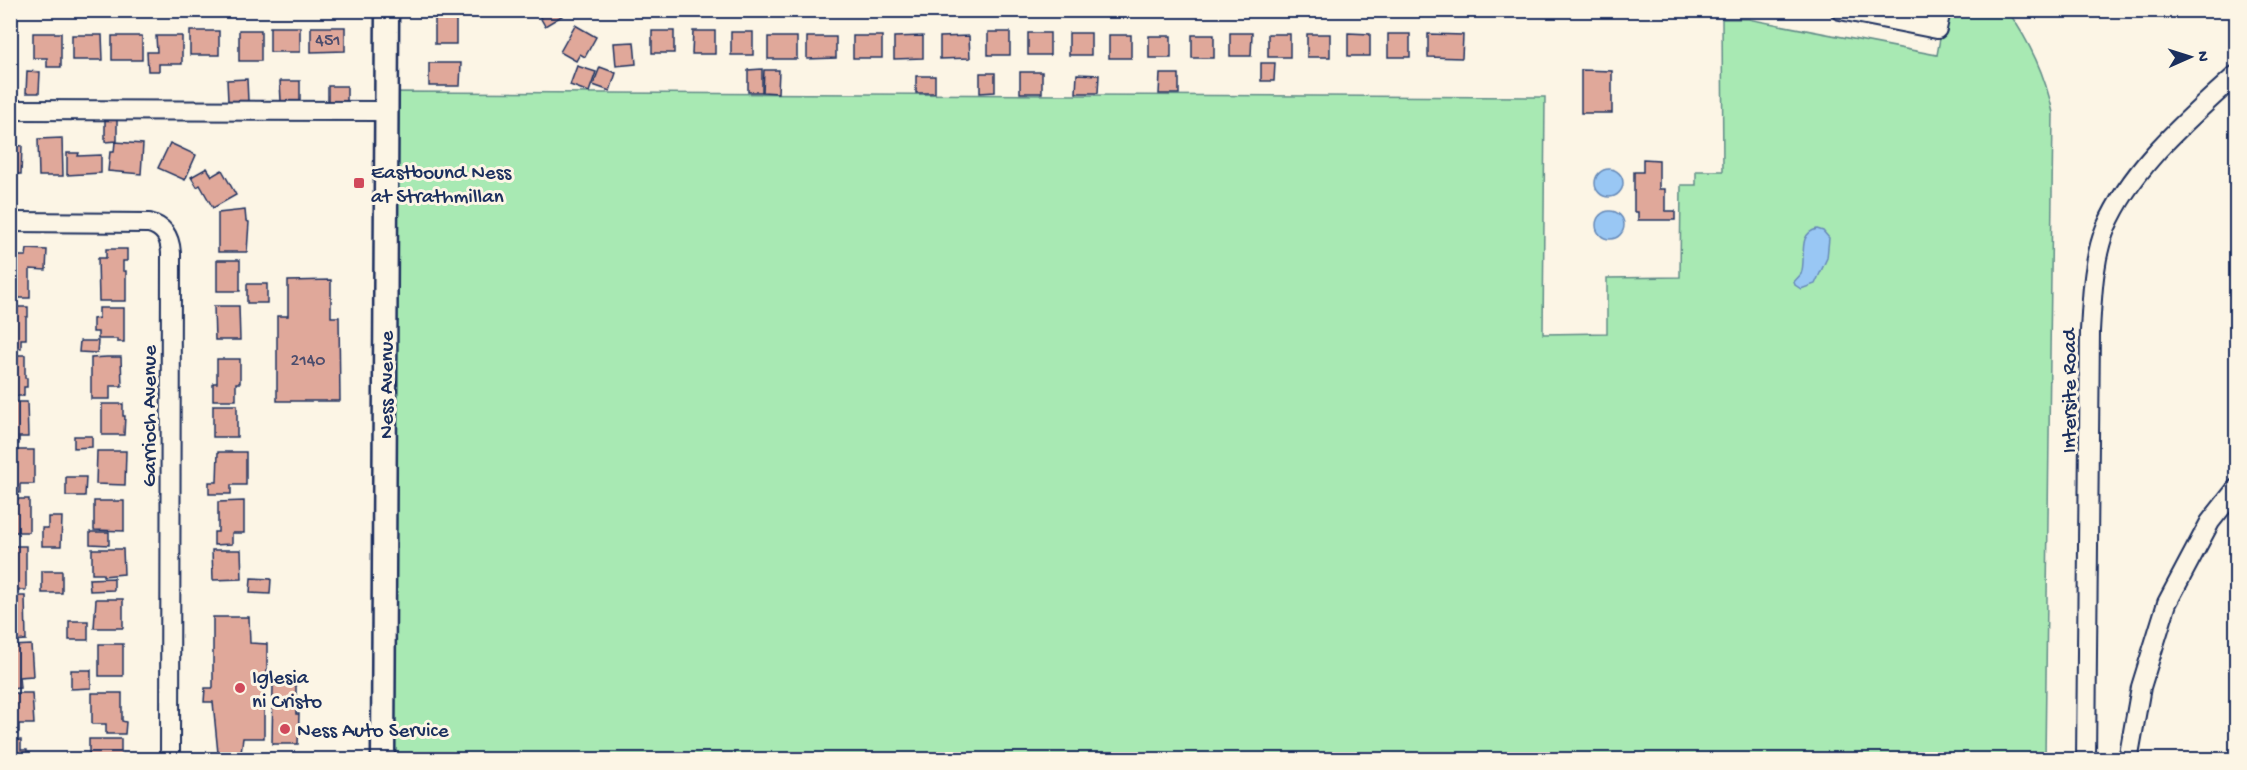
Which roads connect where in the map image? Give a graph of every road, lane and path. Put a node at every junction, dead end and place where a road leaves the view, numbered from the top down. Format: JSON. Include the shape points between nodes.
{"nodes":[{"id":1,"x":387,"y":10,"type":"edge"},
{"id":2,"x":1840,"y":10,"type":"edge"},
{"id":3,"x":1941,"y":10,"type":"edge"},
{"id":4,"x":2236,"y":75,"type":"edge"},
{"id":5,"x":10,"y":110,"type":"edge"},
{"id":6,"x":387,"y":111,"type":"junction"},
{"id":7,"x":10,"y":222,"type":"edge"},
{"id":8,"x":2236,"y":489,"type":"edge"},
{"id":9,"x":170,"y":759,"type":"edge"},
{"id":10,"x":383,"y":759,"type":"edge"},
{"id":11,"x":2086,"y":759,"type":"edge"},
{"id":12,"x":2128,"y":759,"type":"edge"}],
"edges":[{"from":1,"to":6,"type":"main road","name":"Ness Avenue"},
{"from":2,"to":3,"type":"street","via":[[1937,29]]},
{"from":4,"to":11,"type":"street","name":"Intersite Road","via":[[2148,162],[2118,204],[2099,251],[2090,331]]},
{"from":5,"to":6,"type":"street"},
{"from":6,"to":10,"type":"main road","name":"Ness Avenue"},
{"from":7,"to":9,"type":"street","name":"Garrioch Avenue","via":[[149,223],[161,228],[169,238]]},
{"from":8,"to":12,"type":"street","via":[[2210,522],[2167,603],[2141,687]]}]}
